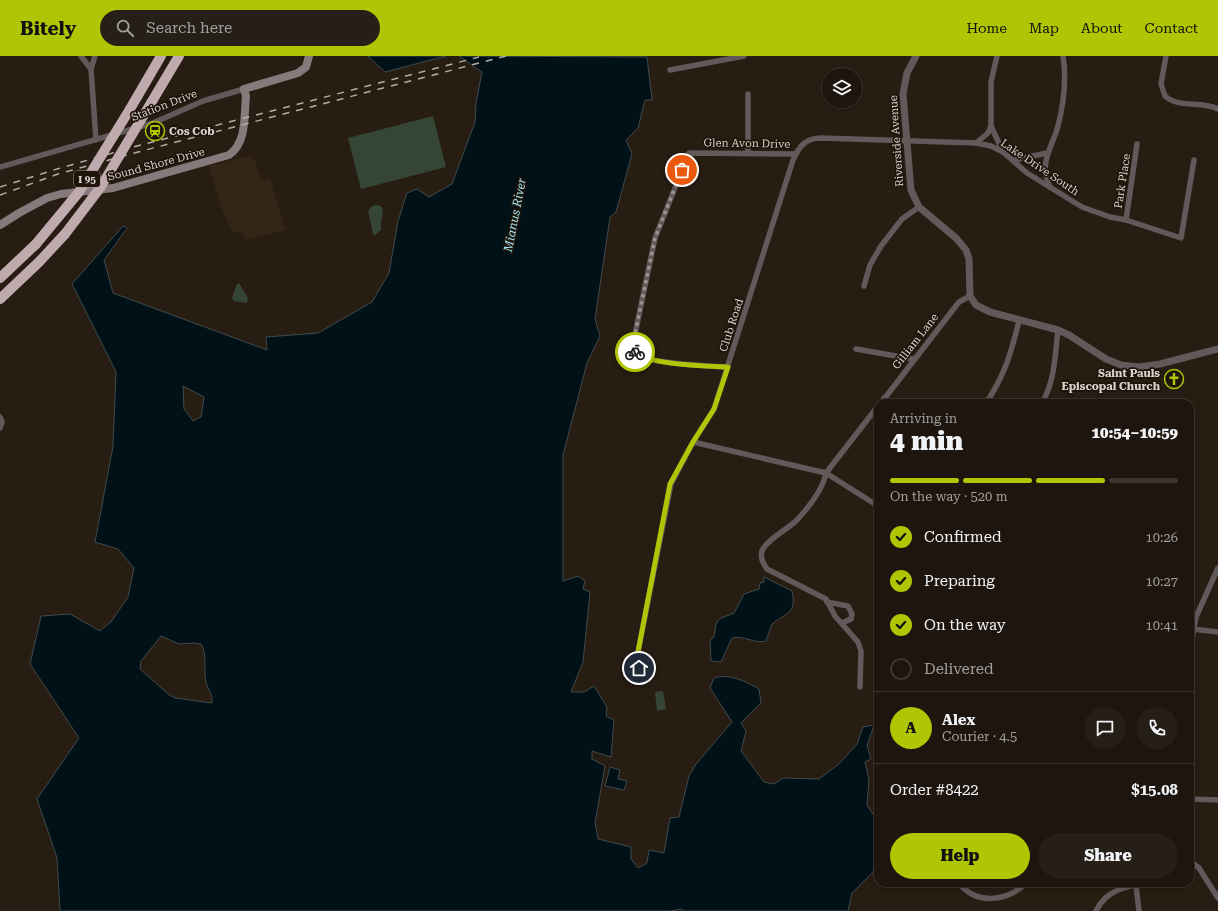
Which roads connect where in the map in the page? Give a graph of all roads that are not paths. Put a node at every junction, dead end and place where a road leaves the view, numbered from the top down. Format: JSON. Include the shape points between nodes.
{"nodes":[{"id":1,"x":81,"y":56,"type":"edge"},
{"id":2,"x":95,"y":56,"type":"edge"},
{"id":3,"x":161,"y":56,"type":"edge"},
{"id":4,"x":179,"y":56,"type":"edge"},
{"id":5,"x":744,"y":56,"type":"edge"},
{"id":6,"x":913,"y":56,"type":"edge"},
{"id":7,"x":916,"y":56,"type":"edge"},
{"id":8,"x":997,"y":56,"type":"edge"},
{"id":9,"x":1063,"y":56,"type":"edge"},
{"id":10,"x":1166,"y":56,"type":"edge"},
{"id":11,"x":309,"y":59,"type":"edge"},
{"id":12,"x":91,"y":69,"type":"junction"},
{"id":13,"x":670,"y":70,"type":"dead end"},
{"id":14,"x":244,"y":89,"type":"junction"},
{"id":15,"x":748,"y":94,"type":"dead end"},
{"id":16,"x":1218,"y":109,"type":"edge"},
{"id":17,"x":991,"y":126,"type":"junction"},
{"id":18,"x":96,"y":140,"type":"junction"},
{"id":19,"x":906,"y":141,"type":"junction"},
{"id":20,"x":976,"y":143,"type":"junction"},
{"id":21,"x":1137,"y":144,"type":"dead end"},
{"id":22,"x":1003,"y":152,"type":"junction"},
{"id":23,"x":748,"y":153,"type":"junction"},
{"id":24,"x":1047,"y":153,"type":"junction"},
{"id":25,"x":796,"y":154,"type":"junction"},
{"id":26,"x":1014,"y":160,"type":"junction"},
{"id":27,"x":1194,"y":160,"type":"dead end"},
{"id":28,"x":0,"y":167,"type":"edge"},
{"id":29,"x":1050,"y":187,"type":"junction"},
{"id":30,"x":919,"y":206,"type":"junction"},
{"id":31,"x":1126,"y":220,"type":"junction"},
{"id":32,"x":1,"y":222,"type":"edge"},
{"id":33,"x":36,"y":244,"type":"junction"},
{"id":34,"x":52,"y":248,"type":"junction"},
{"id":35,"x":0,"y":272,"type":"edge"},
{"id":36,"x":0,"y":278,"type":"edge"},
{"id":37,"x":864,"y":286,"type":"dead end"},
{"id":38,"x":970,"y":296,"type":"junction"},
{"id":39,"x":0,"y":299,"type":"edge"},
{"id":40,"x":0,"y":306,"type":"edge"},
{"id":41,"x":1019,"y":320,"type":"junction"},
{"id":42,"x":1058,"y":330,"type":"junction"},
{"id":43,"x":856,"y":349,"type":"dead end"},
{"id":44,"x":1218,"y":349,"type":"edge"},
{"id":45,"x":913,"y":359,"type":"junction"},
{"id":46,"x":728,"y":367,"type":"junction"},
{"id":47,"x":883,"y":399,"type":"edge"},
{"id":48,"x":988,"y":399,"type":"edge"},
{"id":49,"x":1044,"y":399,"type":"edge"},
{"id":50,"x":874,"y":411,"type":"edge"},
{"id":51,"x":0,"y":417,"type":"edge"},
{"id":52,"x":0,"y":428,"type":"edge"},
{"id":53,"x":693,"y":442,"type":"junction"},
{"id":54,"x":826,"y":473,"type":"junction"},
{"id":55,"x":874,"y":503,"type":"edge"},
{"id":56,"x":1218,"y":568,"type":"edge"},
{"id":57,"x":827,"y":602,"type":"junction"},
{"id":58,"x":842,"y":623,"type":"junction"},
{"id":59,"x":1194,"y":625,"type":"edge"},
{"id":60,"x":1194,"y":629,"type":"edge"},
{"id":61,"x":1218,"y":632,"type":"edge"},
{"id":62,"x":644,"y":681,"type":"dead end"},
{"id":63,"x":860,"y":687,"type":"dead end"},
{"id":64,"x":1194,"y":800,"type":"edge"},
{"id":65,"x":1218,"y":800,"type":"edge"},
{"id":66,"x":1194,"y":865,"type":"edge"},
{"id":67,"x":962,"y":887,"type":"edge"},
{"id":68,"x":1022,"y":887,"type":"edge"},
{"id":69,"x":1128,"y":887,"type":"edge"},
{"id":70,"x":1136,"y":887,"type":"edge"},
{"id":71,"x":1218,"y":898,"type":"edge"},
{"id":72,"x":1096,"y":911,"type":"edge"},
{"id":73,"x":1139,"y":911,"type":"edge"}],
"edges":[{"from":1,"to":12,"type":"street"},
{"from":2,"to":12,"type":"street"},
{"from":3,"to":33,"type":"highway","number":"I 95","bridge":true,"via":[[79,192]]},
{"from":4,"to":34,"type":"highway","number":"I 95","bridge":true,"via":[[104,183]]},
{"from":5,"to":13,"type":"street"},
{"from":6,"to":7,"type":"street"},
{"from":7,"to":19,"type":"street","name":"Riverside Avenue","via":[[907,73],[904,87]]},
{"from":8,"to":17,"type":"street","via":[[991,82]]},
{"from":9,"to":24,"type":"street","via":[[1065,96],[1058,127]]},
{"from":10,"to":16,"type":"street","via":[[1161,84],[1165,96],[1175,102]]},
{"from":11,"to":14,"type":"main road","name":"Station Drive","via":[[304,70],[298,73]]},
{"from":12,"to":18,"type":"street"},
{"from":14,"to":18,"type":"street","name":"Station Drive","via":[[203,101],[153,123]]},
{"from":14,"to":32,"type":"main road","name":"Sound Shore Drive","via":[[246,96],[242,137],[236,149],[229,155],[113,188],[47,198]]},
{"from":15,"to":23,"type":"street"},
{"from":17,"to":20,"type":"street","via":[[988,133]]},
{"from":17,"to":22,"type":"street"},
{"from":18,"to":28,"type":"street","name":"Station Drive"},
{"from":19,"to":20,"type":"street","name":"Lake Drive South"},
{"from":19,"to":25,"type":"street","name":"Club Road","via":[[815,138],[805,142]]},
{"from":19,"to":30,"type":"street","name":"Riverside Avenue","via":[[911,190]]},
{"from":20,"to":22,"type":"street","name":"Lake Drive South"},
{"from":21,"to":31,"type":"street","name":"Park Place"},
{"from":22,"to":26,"type":"street","name":"Lake Drive South"},
{"from":23,"to":25,"type":"street","name":"Glen Avon Drive"},
{"from":23,"to":46,"type":"street","name":"Glen Avon Drive","via":[[689,153],[655,238],[633,348],[641,357],[659,362]]},
{"from":24,"to":26,"type":"street"},
{"from":24,"to":29,"type":"street","via":[[1045,171]]},
{"from":25,"to":46,"type":"street","name":"Club Road"},
{"from":26,"to":29,"type":"street","name":"Lake Drive South","via":[[1027,173]]},
{"from":27,"to":31,"type":"street","name":"Lake Drive South","via":[[1181,238]]},
{"from":29,"to":31,"type":"street","name":"Lake Drive South","via":[[1082,207]]},
{"from":30,"to":37,"type":"street","via":[[902,219],[881,246],[870,265]]},
{"from":30,"to":38,"type":"street","name":"Riverside Avenue","via":[[966,250],[969,259]]},
{"from":33,"to":35,"type":"highway"},
{"from":33,"to":36,"type":"highway","number":"I 95"},
{"from":34,"to":39,"type":"highway","number":"I 95"},
{"from":34,"to":40,"type":"highway","via":[[19,289]]},
{"from":38,"to":41,"type":"street","via":[[976,305],[990,312]]},
{"from":38,"to":45,"type":"street","name":"Gilliam Lane","via":[[959,302]]},
{"from":41,"to":42,"type":"street"},
{"from":41,"to":48,"type":"street","via":[[1003,375]]},
{"from":42,"to":44,"type":"street","via":[[1106,359],[1127,366],[1160,364]]},
{"from":42,"to":49,"type":"street","via":[[1052,379]]},
{"from":43,"to":45,"type":"street"},
{"from":45,"to":47,"type":"street","name":"Gilliam Lane"},
{"from":46,"to":53,"type":"street","name":"Club Road","via":[[714,409]]},
{"from":50,"to":54,"type":"street"},
{"from":51,"to":52,"type":"street"},
{"from":53,"to":54,"type":"street"},
{"from":53,"to":62,"type":"street","name":"Club Road","via":[[670,484],[638,652],[639,668]]},
{"from":54,"to":55,"type":"street"},
{"from":54,"to":57,"type":"street","via":[[824,481],[796,520],[766,545],[762,552],[762,562],[767,569],[817,593]]},
{"from":56,"to":59,"type":"street","via":[[1200,604]]},
{"from":57,"to":58,"type":"street"},
{"from":57,"to":58,"type":"street","via":[[848,606],[851,610],[851,619]]},
{"from":58,"to":63,"type":"street","via":[[858,642],[861,651]]},
{"from":60,"to":61,"type":"street"},
{"from":64,"to":65,"type":"street"},
{"from":66,"to":71,"type":"street","via":[[1199,868]]},
{"from":67,"to":68,"type":"street","via":[[983,898],[1005,896]]},
{"from":69,"to":72,"type":"street","via":[[1112,893]]},
{"from":70,"to":73,"type":"street"}]}
